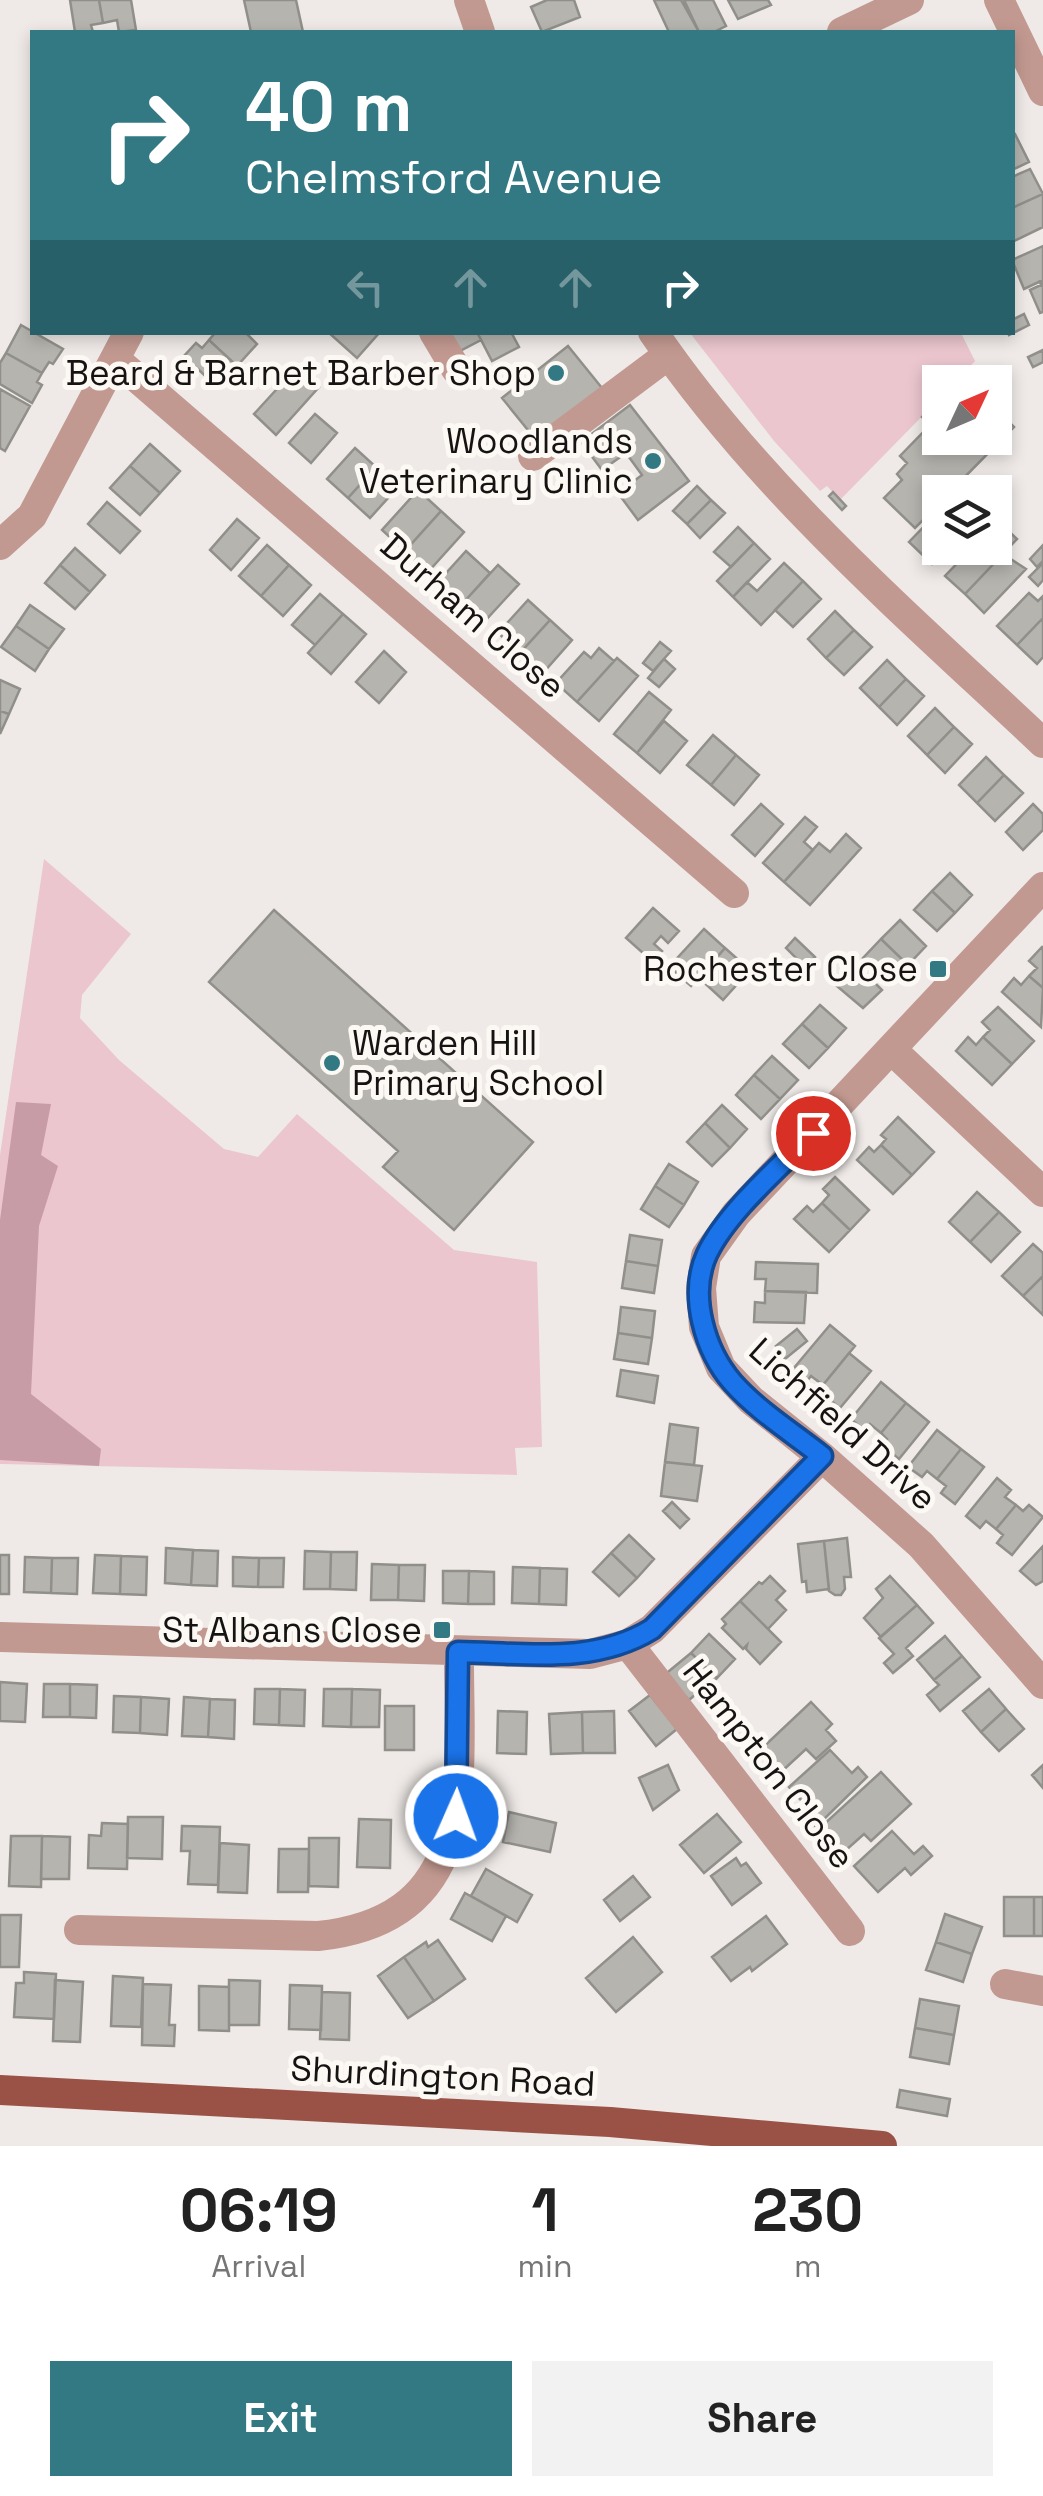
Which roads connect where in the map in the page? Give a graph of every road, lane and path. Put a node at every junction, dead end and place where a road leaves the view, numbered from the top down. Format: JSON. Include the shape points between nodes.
{"nodes":[{"id":1,"x":469,"y":0,"type":"edge"},
{"id":2,"x":909,"y":0,"type":"edge"},
{"id":3,"x":999,"y":0,"type":"edge"},
{"id":4,"x":845,"y":20,"type":"edge"},
{"id":5,"x":479,"y":30,"type":"edge"},
{"id":6,"x":1013,"y":30,"type":"edge"},
{"id":7,"x":1015,"y":33,"type":"edge"},
{"id":8,"x":1043,"y":92,"type":"edge"},
{"id":9,"x":436,"y":335,"type":"edge"},
{"id":10,"x":660,"y":344,"type":"edge"},
{"id":11,"x":122,"y":346,"type":"edge"},
{"id":12,"x":456,"y":370,"type":"dead end"},
{"id":13,"x":533,"y":456,"type":"dead end"},
{"id":14,"x":0,"y":545,"type":"edge"},
{"id":15,"x":1043,"y":743,"type":"edge"},
{"id":16,"x":1043,"y":887,"type":"edge"},
{"id":17,"x":734,"y":893,"type":"dead end"},
{"id":18,"x":892,"y":1050,"type":"junction"},
{"id":19,"x":1043,"y":1192,"type":"edge"},
{"id":20,"x":822,"y":1456,"type":"junction"},
{"id":21,"x":0,"y":1637,"type":"edge"},
{"id":22,"x":628,"y":1644,"type":"junction"},
{"id":23,"x":458,"y":1652,"type":"junction"},
{"id":24,"x":1043,"y":1684,"type":"edge"},
{"id":25,"x":79,"y":1930,"type":"dead end"},
{"id":26,"x":850,"y":1931,"type":"dead end"},
{"id":27,"x":1005,"y":1984,"type":"dead end"},
{"id":28,"x":1043,"y":1991,"type":"edge"},
{"id":29,"x":0,"y":2090,"type":"edge"},
{"id":30,"x":882,"y":2146,"type":"edge"}],
"edges":[{"from":1,"to":5,"type":"street"},
{"from":2,"to":4,"type":"street"},
{"from":3,"to":6,"type":"street"},
{"from":7,"to":8,"type":"street"},
{"from":9,"to":12,"type":"street"},
{"from":10,"to":13,"type":"street"},
{"from":10,"to":15,"type":"street","via":[[811,524]]},
{"from":11,"to":14,"type":"street","via":[[32,516]]},
{"from":11,"to":17,"type":"street","name":"Durham Close"},
{"from":16,"to":18,"type":"street","name":"Lichfield Drive"},
{"from":18,"to":19,"type":"street"},
{"from":18,"to":20,"type":"street","name":"Lichfield Drive","via":[[736,1214],[702,1272],[704,1327],[722,1368]]},
{"from":20,"to":22,"type":"street","via":[[652,1629]]},
{"from":20,"to":24,"type":"street","name":"Lichfield Drive","via":[[921,1545]]},
{"from":21,"to":23,"type":"street"},
{"from":22,"to":23,"type":"street","via":[[590,1654]]},
{"from":22,"to":26,"type":"street","name":"Hampton Close"},
{"from":23,"to":25,"type":"street","via":[[458,1792],[450,1840],[428,1882],[391,1915],[318,1936]]},
{"from":27,"to":28,"type":"street"},
{"from":29,"to":30,"type":"main road","name":"Shurdington Road","via":[[610,2122]]}]}
